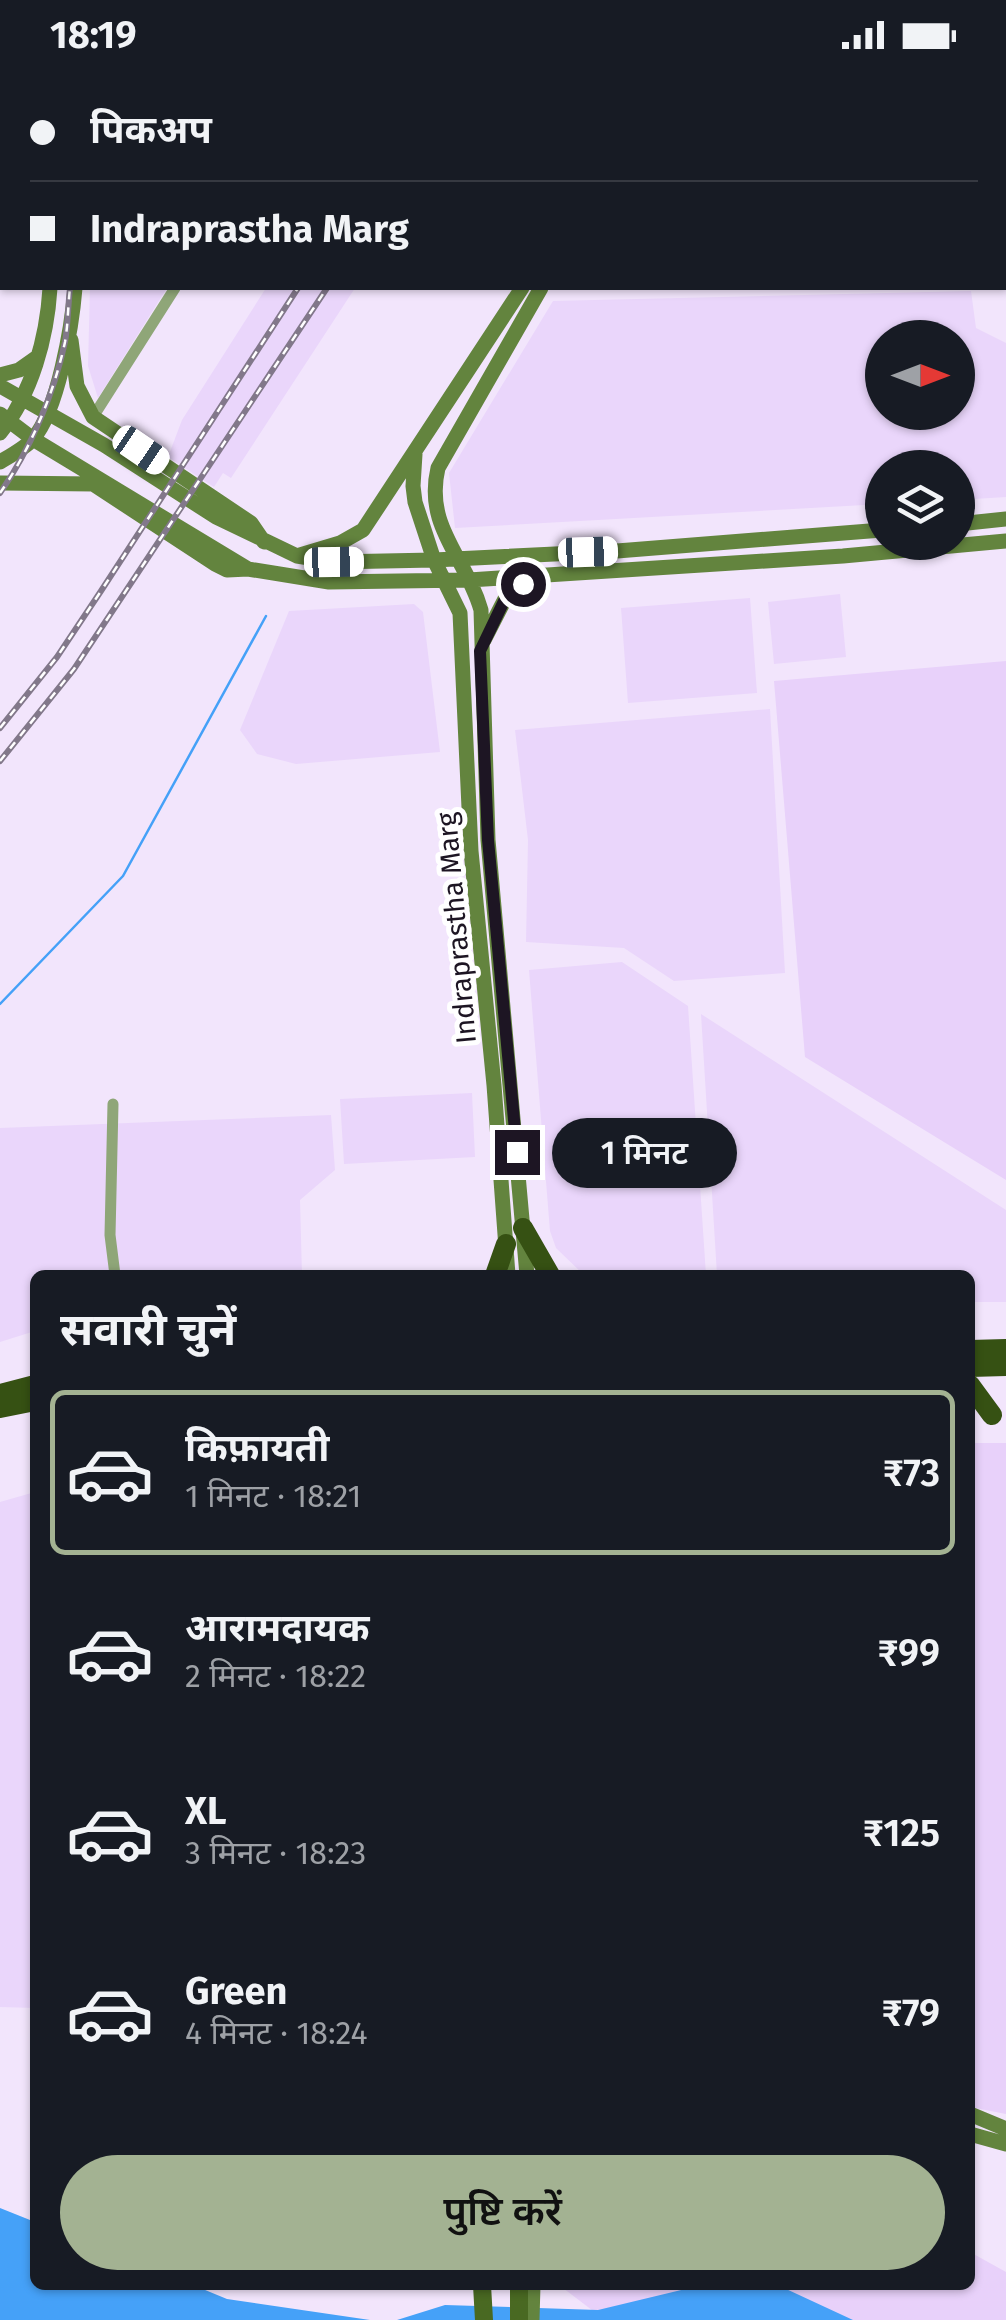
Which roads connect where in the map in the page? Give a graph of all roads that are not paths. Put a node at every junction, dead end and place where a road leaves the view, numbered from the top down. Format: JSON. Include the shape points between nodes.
{"nodes":[{"id":1,"x":50,"y":290,"type":"edge"},
{"id":2,"x":75,"y":290,"type":"edge"},
{"id":3,"x":174,"y":290,"type":"edge"},
{"id":4,"x":521,"y":290,"type":"edge"},
{"id":5,"x":539,"y":290,"type":"edge"},
{"id":6,"x":49,"y":310,"type":"junction"},
{"id":7,"x":73,"y":313,"type":"junction"},
{"id":8,"x":71,"y":340,"type":"junction"},
{"id":9,"x":40,"y":354,"type":"junction"},
{"id":10,"x":0,"y":375,"type":"edge"},
{"id":11,"x":0,"y":386,"type":"edge"},
{"id":12,"x":20,"y":399,"type":"junction"},
{"id":13,"x":46,"y":414,"type":"junction"},
{"id":14,"x":93,"y":417,"type":"junction"},
{"id":15,"x":4,"y":422,"type":"edge"},
{"id":16,"x":109,"y":438,"type":"junction"},
{"id":17,"x":29,"y":442,"type":"junction"},
{"id":18,"x":416,"y":454,"type":"junction"},
{"id":19,"x":0,"y":462,"type":"edge"},
{"id":20,"x":0,"y":483,"type":"edge"},
{"id":21,"x":94,"y":484,"type":"junction"},
{"id":22,"x":1006,"y":519,"type":"edge"},
{"id":23,"x":975,"y":522,"type":"edge"},
{"id":24,"x":865,"y":531,"type":"edge"},
{"id":25,"x":1006,"y":541,"type":"edge"},
{"id":26,"x":297,"y":556,"type":"junction"},
{"id":27,"x":459,"y":558,"type":"junction"},
{"id":28,"x":434,"y":560,"type":"junction"},
{"id":29,"x":248,"y":568,"type":"junction"},
{"id":30,"x":537,"y":576,"type":"junction"},
{"id":31,"x":469,"y":580,"type":"junction"},
{"id":32,"x":437,"y":581,"type":"junction"},
{"id":33,"x":480,"y":651,"type":"junction"},
{"id":34,"x":112,"y":1104,"type":"dead end"},
{"id":35,"x":522,"y":1228,"type":"junction"},
{"id":36,"x":506,"y":1244,"type":"junction"},
{"id":37,"x":114,"y":1270,"type":"edge"},
{"id":38,"x":497,"y":1270,"type":"edge"},
{"id":39,"x":508,"y":1270,"type":"edge"},
{"id":40,"x":526,"y":1270,"type":"edge"},
{"id":41,"x":547,"y":1270,"type":"edge"},
{"id":42,"x":1006,"y":1366,"type":"edge"},
{"id":43,"x":975,"y":1367,"type":"edge"},
{"id":44,"x":30,"y":1388,"type":"edge"},
{"id":45,"x":30,"y":1389,"type":"edge"},
{"id":46,"x":975,"y":1389,"type":"edge"},
{"id":47,"x":0,"y":1394,"type":"edge"},
{"id":48,"x":0,"y":1408,"type":"edge"},
{"id":49,"x":999,"y":1415,"type":"edge"},
{"id":50,"x":975,"y":2116,"type":"edge"},
{"id":51,"x":1006,"y":2129,"type":"edge"},
{"id":52,"x":975,"y":2135,"type":"edge"},
{"id":53,"x":1006,"y":2144,"type":"edge"},
{"id":54,"x":482,"y":2290,"type":"edge"},
{"id":55,"x":526,"y":2292,"type":"edge"},
{"id":56,"x":484,"y":2320,"type":"edge"},
{"id":57,"x":519,"y":2320,"type":"edge"},
{"id":58,"x":532,"y":2320,"type":"edge"}],
"edges":[{"from":1,"to":6,"type":"main road"},
{"from":2,"to":7,"type":"main road"},
{"from":3,"to":14,"type":"street"},
{"from":4,"to":18,"type":"main road"},
{"from":5,"to":27,"type":"main road","name":"Indraprastha Marg","via":[[438,468],[434,509]]},
{"from":6,"to":7,"type":"main road","via":[[58,323]]},
{"from":6,"to":9,"type":"main road"},
{"from":7,"to":8,"type":"main road"},
{"from":8,"to":13,"type":"main road"},
{"from":8,"to":14,"type":"main road","via":[[77,386]]},
{"from":9,"to":10,"type":"main road"},
{"from":9,"to":12,"type":"main road"},
{"from":11,"to":12,"type":"main road"},
{"from":12,"to":13,"type":"main road"},
{"from":12,"to":15,"type":"main road"},
{"from":13,"to":16,"type":"main road"},
{"from":13,"to":17,"type":"main road"},
{"from":14,"to":16,"type":"main road"},
{"from":15,"to":17,"type":"main road"},
{"from":16,"to":26,"type":"main road","via":[[251,523],[265,543]]},
{"from":17,"to":19,"type":"main road"},
{"from":17,"to":21,"type":"main road"},
{"from":17,"to":29,"type":"main road"},
{"from":18,"to":26,"type":"main road","via":[[363,530]]},
{"from":18,"to":28,"type":"main road","name":"Indraprastha Marg","via":[[412,486]]},
{"from":20,"to":21,"type":"main road"},
{"from":21,"to":29,"type":"main road","via":[[226,570]]},
{"from":22,"to":23,"type":"main road"},
{"from":24,"to":27,"type":"main road"},
{"from":25,"to":30,"type":"main road"},
{"from":26,"to":28,"type":"main road"},
{"from":27,"to":28,"type":"main road"},
{"from":27,"to":31,"type":"main road","name":"Indraprastha Marg"},
{"from":28,"to":32,"type":"main road","name":"Indraprastha Marg"},
{"from":29,"to":32,"type":"main road","via":[[329,582]]},
{"from":30,"to":31,"type":"main road"},
{"from":30,"to":33,"type":"main road","via":[[505,599]]},
{"from":31,"to":32,"type":"main road"},
{"from":31,"to":33,"type":"main road","name":"Indraprastha Marg","via":[[481,610]]},
{"from":32,"to":36,"type":"main road","name":"Indraprastha Marg","via":[[458,605],[471,851]]},
{"from":33,"to":35,"type":"main road","name":"Indraprastha Marg","via":[[488,840]]},
{"from":34,"to":37,"type":"street"},
{"from":35,"to":40,"type":"main road","name":"Indraprastha Marg"},
{"from":35,"to":41,"type":"highway"},
{"from":36,"to":38,"type":"highway"},
{"from":36,"to":39,"type":"main road","name":"Indraprastha Marg"},
{"from":42,"to":43,"type":"highway"},
{"from":44,"to":47,"type":"highway"},
{"from":45,"to":48,"type":"highway"},
{"from":46,"to":49,"type":"highway"},
{"from":50,"to":51,"type":"main road"},
{"from":52,"to":53,"type":"main road"},
{"from":54,"to":56,"type":"main road"},
{"from":55,"to":57,"type":"main road"},
{"from":55,"to":58,"type":"main road"}]}
